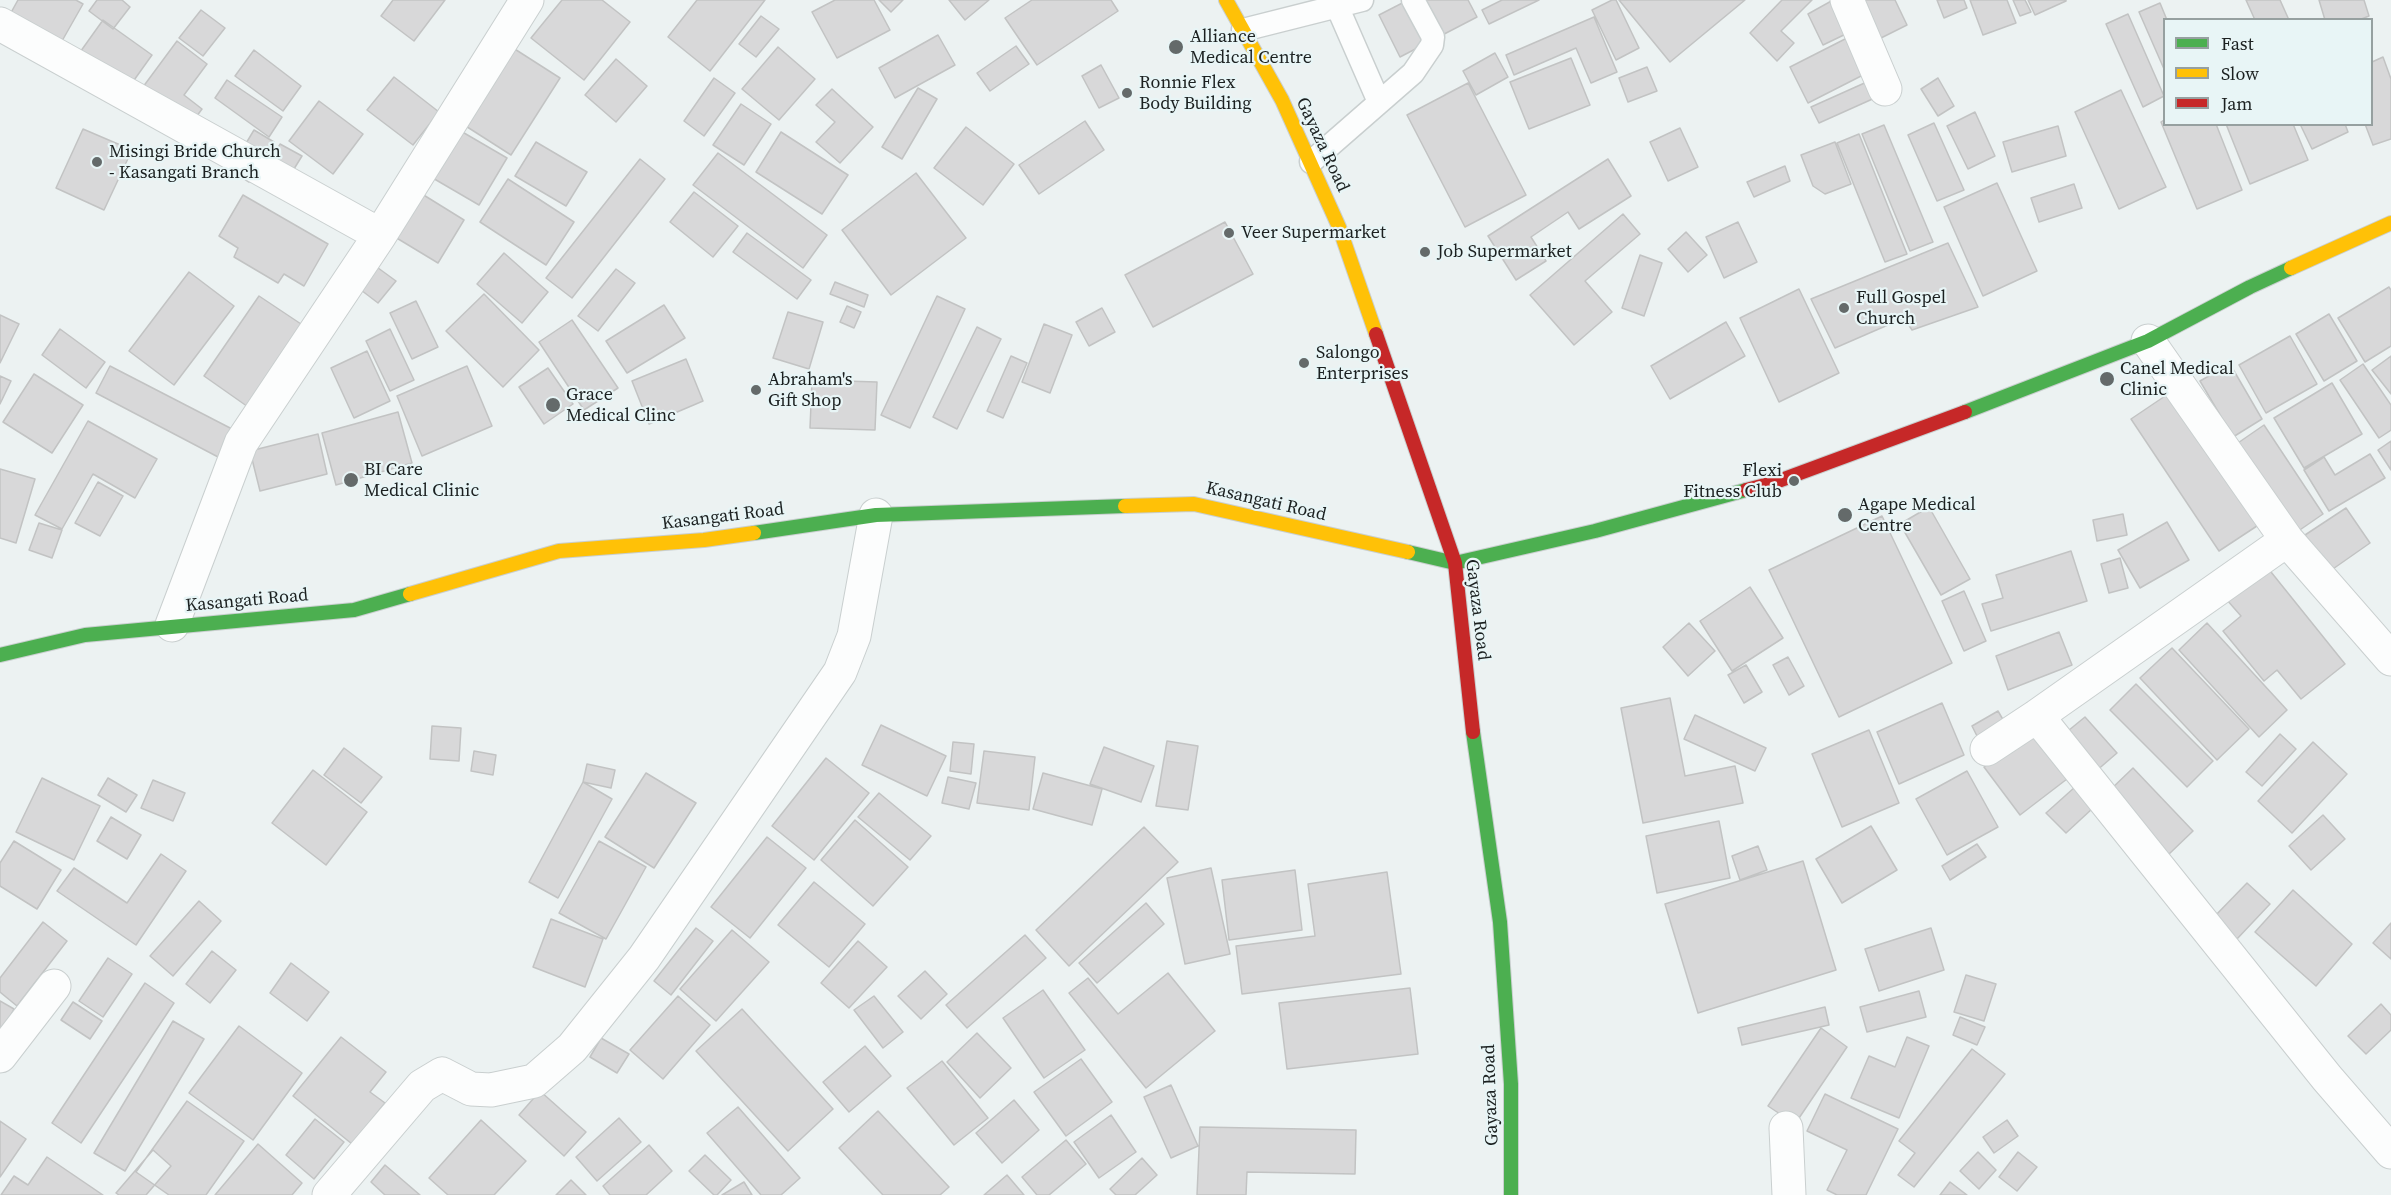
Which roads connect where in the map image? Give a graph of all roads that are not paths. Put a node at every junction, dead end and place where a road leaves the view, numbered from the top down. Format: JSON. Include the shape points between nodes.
{"nodes":[{"id":1,"x":527,"y":0,"type":"edge"},
{"id":2,"x":1226,"y":0,"type":"edge"},
{"id":3,"x":1362,"y":0,"type":"edge"},
{"id":4,"x":1413,"y":0,"type":"edge"},
{"id":5,"x":1847,"y":0,"type":"edge"},
{"id":6,"x":1337,"y":6,"type":"junction"},
{"id":7,"x":0,"y":24,"type":"edge"},
{"id":8,"x":1243,"y":30,"type":"junction"},
{"id":9,"x":1885,"y":89,"type":"dead end"},
{"id":10,"x":1379,"y":102,"type":"junction"},
{"id":11,"x":1311,"y":162,"type":"junction"},
{"id":12,"x":2391,"y":223,"type":"edge"},
{"id":13,"x":380,"y":235,"type":"junction"},
{"id":14,"x":2148,"y":341,"type":"junction"},
{"id":15,"x":876,"y":515,"type":"junction"},
{"id":16,"x":2287,"y":540,"type":"junction"},
{"id":17,"x":1455,"y":563,"type":"junction"},
{"id":18,"x":172,"y":625,"type":"junction"},
{"id":19,"x":0,"y":655,"type":"edge"},
{"id":20,"x":2391,"y":659,"type":"edge"},
{"id":21,"x":2037,"y":716,"type":"junction"},
{"id":22,"x":1988,"y":748,"type":"dead end"},
{"id":23,"x":54,"y":986,"type":"dead end"},
{"id":24,"x":0,"y":1056,"type":"edge"},
{"id":25,"x":1786,"y":1128,"type":"dead end"},
{"id":26,"x":2391,"y":1152,"type":"edge"},
{"id":27,"x":329,"y":1195,"type":"edge"},
{"id":28,"x":1511,"y":1195,"type":"edge"},
{"id":29,"x":1789,"y":1195,"type":"edge"}],
"edges":[{"from":1,"to":13,"type":"street"},
{"from":2,"to":8,"type":"street","name":"Gayaza Road"},
{"from":3,"to":6,"type":"lane"},
{"from":4,"to":10,"type":"lane","via":[[1433,37],[1432,45],[1413,73]]},
{"from":5,"to":9,"type":"street"},
{"from":6,"to":8,"type":"lane"},
{"from":6,"to":10,"type":"lane"},
{"from":7,"to":13,"type":"street"},
{"from":8,"to":11,"type":"street","name":"Gayaza Road"},
{"from":10,"to":11,"type":"lane"},
{"from":11,"to":17,"type":"street","name":"Gayaza Road","via":[[1339,227]]},
{"from":12,"to":14,"type":"street","via":[[2250,286]]},
{"from":13,"to":18,"type":"street","via":[[241,443]]},
{"from":14,"to":16,"type":"street"},
{"from":14,"to":17,"type":"street","via":[[1773,483]]},
{"from":15,"to":17,"type":"street","name":"Kasangati Road","via":[[1194,504]]},
{"from":15,"to":18,"type":"street","name":"Kasangati Road","via":[[704,540],[559,551],[354,610]]},
{"from":15,"to":27,"type":"street","via":[[854,636],[840,672],[644,958],[572,1048],[534,1081],[491,1090],[471,1089],[442,1074],[422,1086]]},
{"from":16,"to":20,"type":"street"},
{"from":16,"to":21,"type":"street"},
{"from":17,"to":28,"type":"street","name":"Gayaza Road","via":[[1474,744],[1500,922],[1511,1084]]},
{"from":18,"to":19,"type":"street","name":"Kasangati Road","via":[[85,635]]},
{"from":21,"to":22,"type":"street"},
{"from":21,"to":26,"type":"street","via":[[2319,1069]]},
{"from":23,"to":24,"type":"street"},
{"from":25,"to":29,"type":"street"}]}
